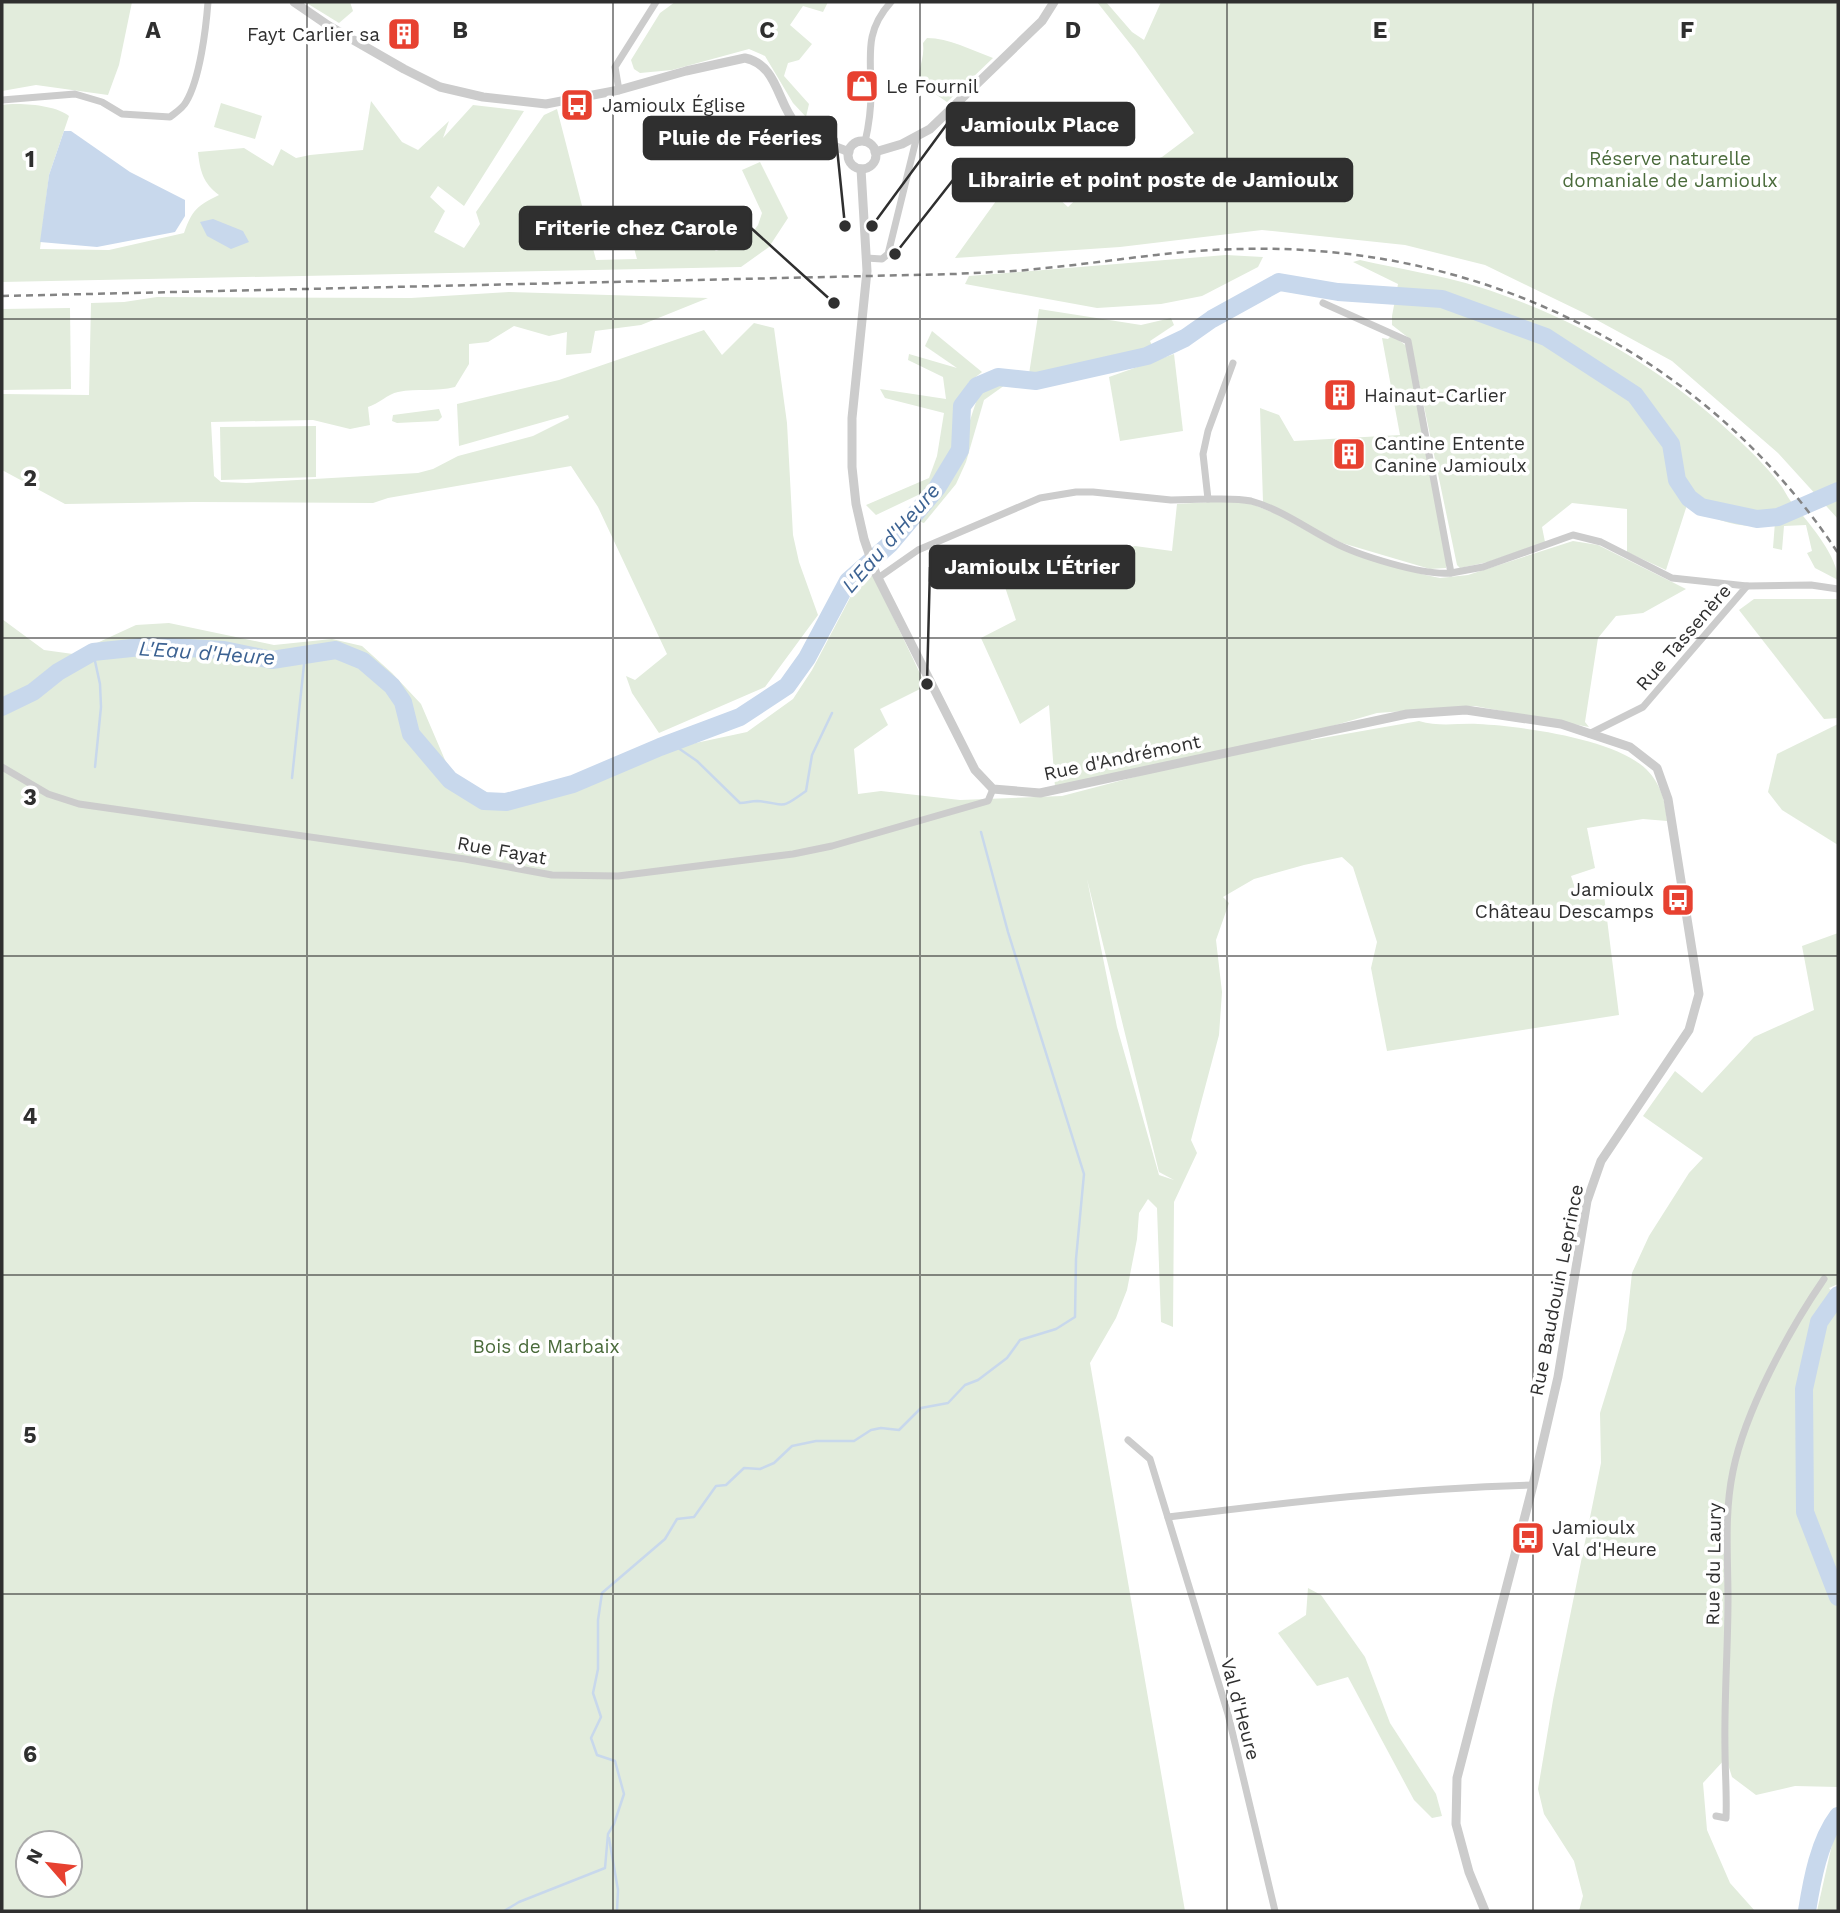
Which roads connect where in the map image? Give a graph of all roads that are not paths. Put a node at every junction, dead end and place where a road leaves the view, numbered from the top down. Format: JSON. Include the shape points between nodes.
{"nodes":[{"id":1,"x":208,"y":2,"type":"edge"},
{"id":2,"x":294,"y":2,"type":"edge"},
{"id":3,"x":656,"y":2,"type":"edge"},
{"id":4,"x":891,"y":2,"type":"edge"},
{"id":5,"x":1054,"y":2,"type":"edge"},
{"id":6,"x":619,"y":90,"type":"junction"},
{"id":7,"x":2,"y":100,"type":"edge"},
{"id":8,"x":917,"y":136,"type":"junction"},
{"id":9,"x":865,"y":142,"type":"junction"},
{"id":10,"x":849,"y":152,"type":"junction"},
{"id":11,"x":875,"y":152,"type":"junction"},
{"id":12,"x":861,"y":169,"type":"junction"},
{"id":13,"x":866,"y":258,"type":"junction"},
{"id":14,"x":1323,"y":303,"type":"dead end"},
{"id":15,"x":1233,"y":363,"type":"dead end"},
{"id":16,"x":1208,"y":499,"type":"junction"},
{"id":17,"x":1451,"y":573,"type":"junction"},
{"id":18,"x":877,"y":576,"type":"junction"},
{"id":19,"x":1747,"y":586,"type":"junction"},
{"id":20,"x":1838,"y":589,"type":"edge"},
{"id":21,"x":1589,"y":734,"type":"junction"},
{"id":22,"x":2,"y":767,"type":"edge"},
{"id":23,"x":993,"y":789,"type":"junction"},
{"id":24,"x":1824,"y":1279,"type":"dead end"},
{"id":25,"x":1128,"y":1440,"type":"dead end"},
{"id":26,"x":1533,"y":1485,"type":"junction"},
{"id":27,"x":1168,"y":1517,"type":"junction"},
{"id":28,"x":1716,"y":1816,"type":"dead end"},
{"id":29,"x":1275,"y":1911,"type":"edge"},
{"id":30,"x":1485,"y":1911,"type":"edge"}],
"edges":[{"from":1,"to":7,"type":"street","via":[[194,84],[185,104],[170,117],[122,114],[75,94]]},
{"from":2,"to":6,"type":"street","via":[[440,87],[547,104]]},
{"from":3,"to":6,"type":"street","via":[[615,67]]},
{"from":4,"to":9,"type":"street","via":[[870,38],[870,123]]},
{"from":5,"to":8,"type":"street","via":[[1042,21],[930,129]]},
{"from":6,"to":10,"type":"street","via":[[686,71],[754,60],[774,81],[794,122],[807,134]]},
{"from":8,"to":11,"type":"street"},
{"from":8,"to":13,"type":"street","via":[[888,254],[882,259]]},
{"from":9,"to":10,"type":"street","via":[[856,143]]},
{"from":9,"to":11,"type":"street"},
{"from":10,"to":12,"type":"street","via":[[849,161]]},
{"from":11,"to":12,"type":"street","via":[[872,164]]},
{"from":12,"to":13,"type":"street"},
{"from":13,"to":18,"type":"street","via":[[852,418],[855,492]]},
{"from":14,"to":17,"type":"street","via":[[1408,341]]},
{"from":15,"to":16,"type":"street","via":[[1203,454]]},
{"from":16,"to":17,"type":"street","name":"Rue Tassenère","via":[[1250,501],[1335,543],[1420,571]]},
{"from":16,"to":18,"type":"street","name":"Rue Tassenère","via":[[1093,492],[1040,498],[918,550]]},
{"from":17,"to":19,"type":"street","name":"Rue Tassenère","via":[[1483,567],[1573,536],[1601,542],[1672,578]]},
{"from":18,"to":23,"type":"street","via":[[975,770]]},
{"from":19,"to":20,"type":"street","via":[[1811,584]]},
{"from":19,"to":21,"type":"street","name":"Rue Tassenère","via":[[1643,707]]},
{"from":21,"to":23,"type":"street","name":"Rue d'Andrémont","via":[[1561,724],[1466,710],[1407,714],[1040,793]]},
{"from":21,"to":26,"type":"street","name":"Rue Baudouin Leprince","via":[[1630,747],[1657,768],[1668,799],[1699,994],[1689,1030],[1601,1161],[1587,1201],[1559,1377]]},
{"from":22,"to":23,"type":"street","name":"Rue Fayat","via":[[48,794],[79,804],[552,875],[593,876],[832,846],[988,801]]},
{"from":24,"to":28,"type":"street","name":"Rue du Laury","via":[[1775,1364],[1742,1437],[1732,1472],[1725,1536],[1726,1818]]},
{"from":25,"to":27,"type":"street","name":"Val d'Heure","via":[[1150,1459]]},
{"from":26,"to":27,"type":"street","via":[[1452,1487]]},
{"from":26,"to":30,"type":"street","name":"Rue Baudouin Leprince","via":[[1457,1778],[1455,1819],[1460,1844]]},
{"from":27,"to":29,"type":"street","name":"Val d'Heure","via":[[1228,1714]]}]}
